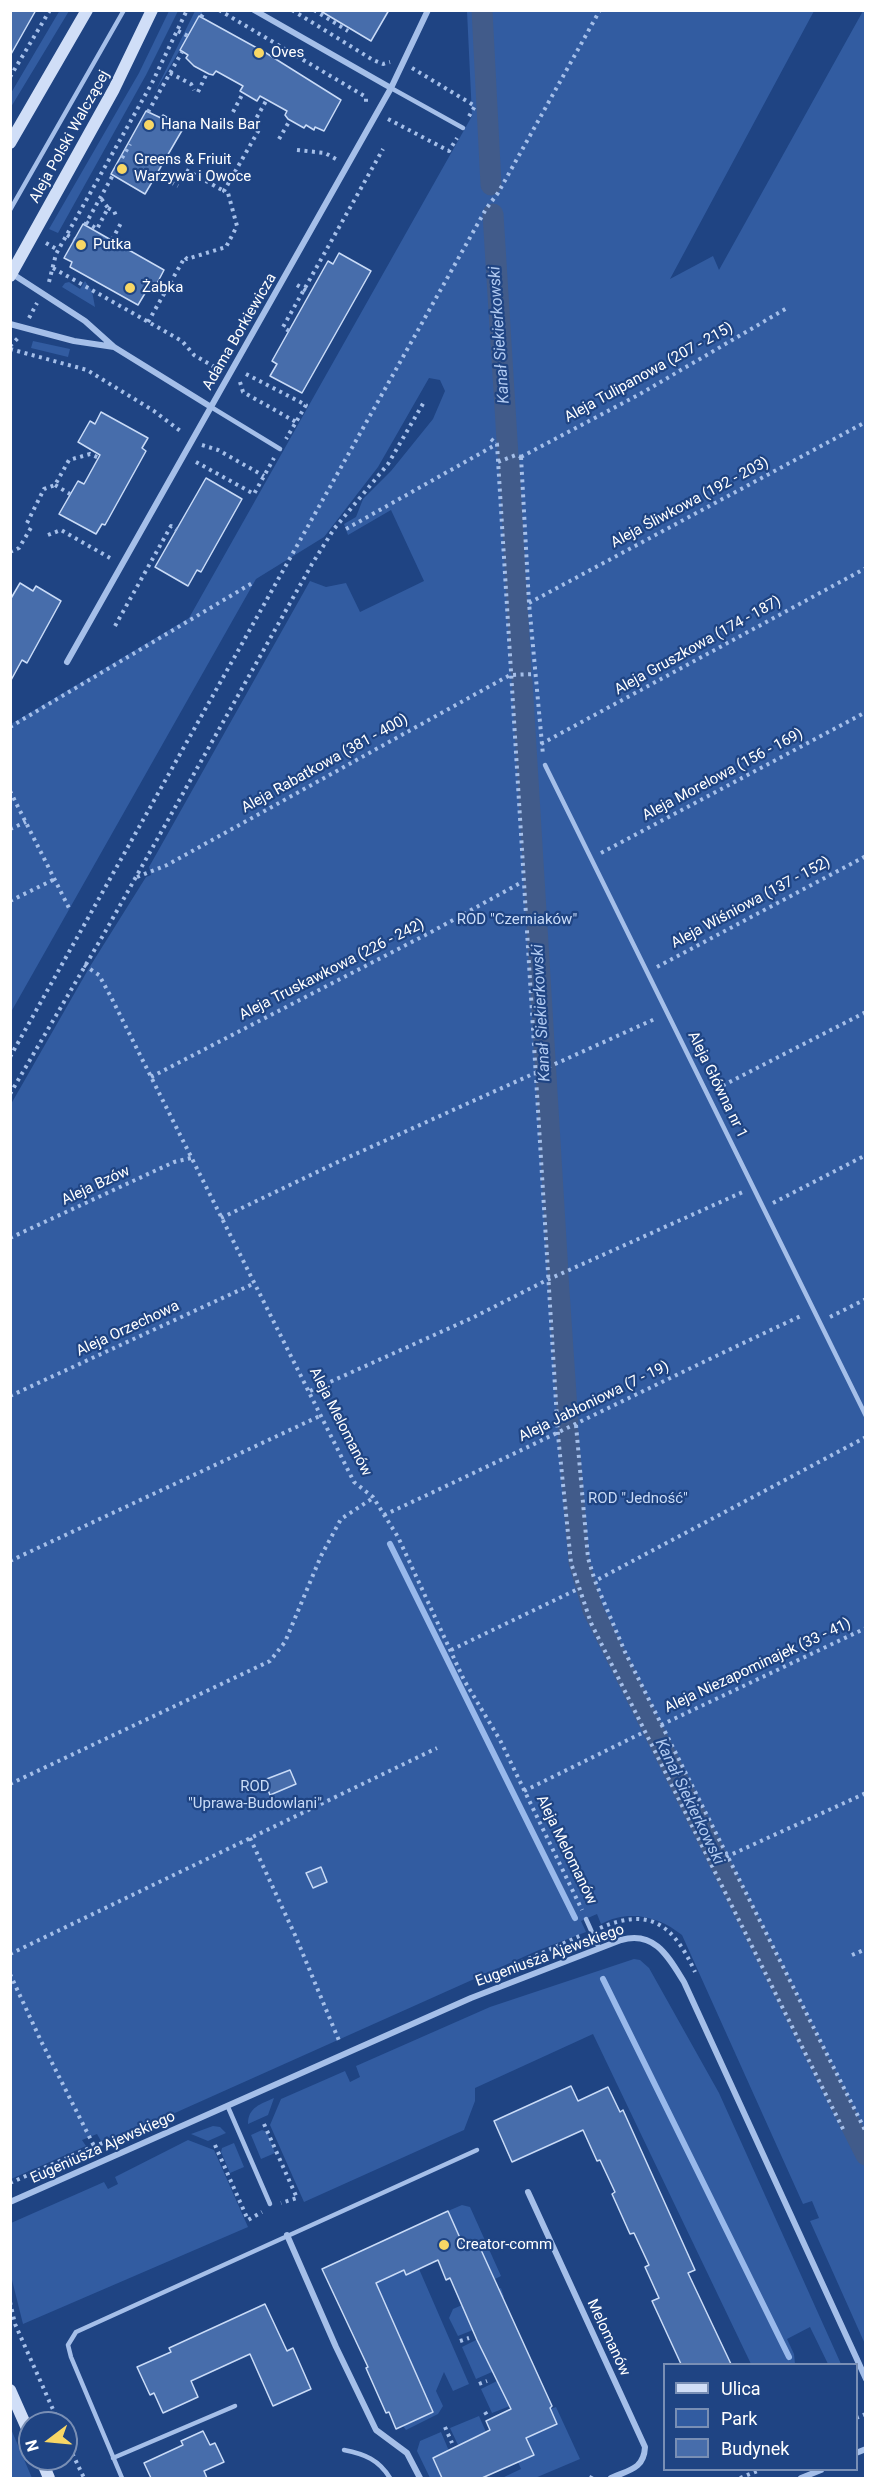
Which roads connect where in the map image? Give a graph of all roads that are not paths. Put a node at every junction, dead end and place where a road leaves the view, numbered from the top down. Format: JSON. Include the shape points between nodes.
{"nodes":[{"id":1,"x":87,"y":10,"type":"edge"},
{"id":2,"x":124,"y":10,"type":"edge"},
{"id":3,"x":152,"y":10,"type":"edge"},
{"id":4,"x":254,"y":10,"type":"edge"},
{"id":5,"x":428,"y":10,"type":"edge"},
{"id":6,"x":391,"y":88,"type":"junction"},
{"id":7,"x":463,"y":128,"type":"dead end"},
{"id":8,"x":10,"y":143,"type":"edge"},
{"id":9,"x":10,"y":210,"type":"edge"},
{"id":10,"x":11,"y":274,"type":"edge"},
{"id":11,"x":10,"y":324,"type":"edge"},
{"id":12,"x":114,"y":347,"type":"junction"},
{"id":13,"x":211,"y":407,"type":"junction"},
{"id":14,"x":280,"y":449,"type":"dead end"},
{"id":15,"x":67,"y":662,"type":"dead end"},
{"id":16,"x":545,"y":765,"type":"road end"},
{"id":17,"x":866,"y":1416,"type":"edge"},
{"id":18,"x":586,"y":1918,"type":"road end"},
{"id":19,"x":599,"y":1948,"type":"junction"},
{"id":20,"x":228,"y":2107,"type":"junction"},
{"id":21,"x":477,"y":2150,"type":"dead end"},
{"id":22,"x":528,"y":2192,"type":"dead end"},
{"id":23,"x":10,"y":2202,"type":"edge"},
{"id":24,"x":270,"y":2204,"type":"dead end"},
{"id":25,"x":287,"y":2235,"type":"junction"},
{"id":26,"x":866,"y":2379,"type":"edge"},
{"id":27,"x":10,"y":2390,"type":"edge"},
{"id":28,"x":235,"y":2406,"type":"dead end"},
{"id":29,"x":20,"y":2411,"type":"edge"},
{"id":30,"x":344,"y":2450,"type":"dead end"},
{"id":31,"x":113,"y":2458,"type":"junction"},
{"id":32,"x":817,"y":2471,"type":"edge"},
{"id":33,"x":122,"y":2478,"type":"edge"},
{"id":34,"x":390,"y":2478,"type":"edge"},
{"id":35,"x":420,"y":2478,"type":"edge"},
{"id":36,"x":611,"y":2478,"type":"edge"},
{"id":37,"x":801,"y":2478,"type":"edge"}],
"edges":[{"from":1,"to":8,"type":"main road"},
{"from":2,"to":9,"type":"lane"},
{"from":3,"to":10,"type":"main road","name":"Aleja Polski Walczącej","via":[[114,89]]},
{"from":4,"to":6,"type":"street"},
{"from":5,"to":6,"type":"street","name":"Adama Borkiewicza"},
{"from":6,"to":7,"type":"lane"},
{"from":6,"to":13,"type":"street","name":"Adama Borkiewicza"},
{"from":10,"to":12,"type":"street","via":[[85,321]]},
{"from":11,"to":12,"type":"street"},
{"from":12,"to":13,"type":"street"},
{"from":13,"to":14,"type":"lane"},
{"from":13,"to":15,"type":"street","name":"Adama Borkiewicza"},
{"from":16,"to":17,"type":"lane","name":"Aleja Główna nr 1"},
{"from":18,"to":19,"type":"lane"},
{"from":19,"to":20,"type":"street","name":"Eugeniusza Ajewskiego","via":[[471,1998]]},
{"from":19,"to":26,"type":"street","name":"Eugeniusza Ajewskiego","via":[[627,1938],[651,1941],[679,1973]]},
{"from":20,"to":23,"type":"street","name":"Eugeniusza Ajewskiego"},
{"from":20,"to":24,"type":"lane"},
{"from":21,"to":25,"type":"lane"},
{"from":22,"to":36,"type":"street","name":"Melomanów","via":[[645,2447],[644,2459],[638,2466]]},
{"from":25,"to":31,"type":"lane","via":[[71,2336],[71,2357]]},
{"from":25,"to":35,"type":"street","via":[[376,2430],[406,2453]]},
{"from":27,"to":29,"type":"main road"},
{"from":28,"to":31,"type":"lane"},
{"from":30,"to":34,"type":"lane","via":[[375,2460]]},
{"from":31,"to":33,"type":"lane"},
{"from":32,"to":37,"type":"street"}]}
